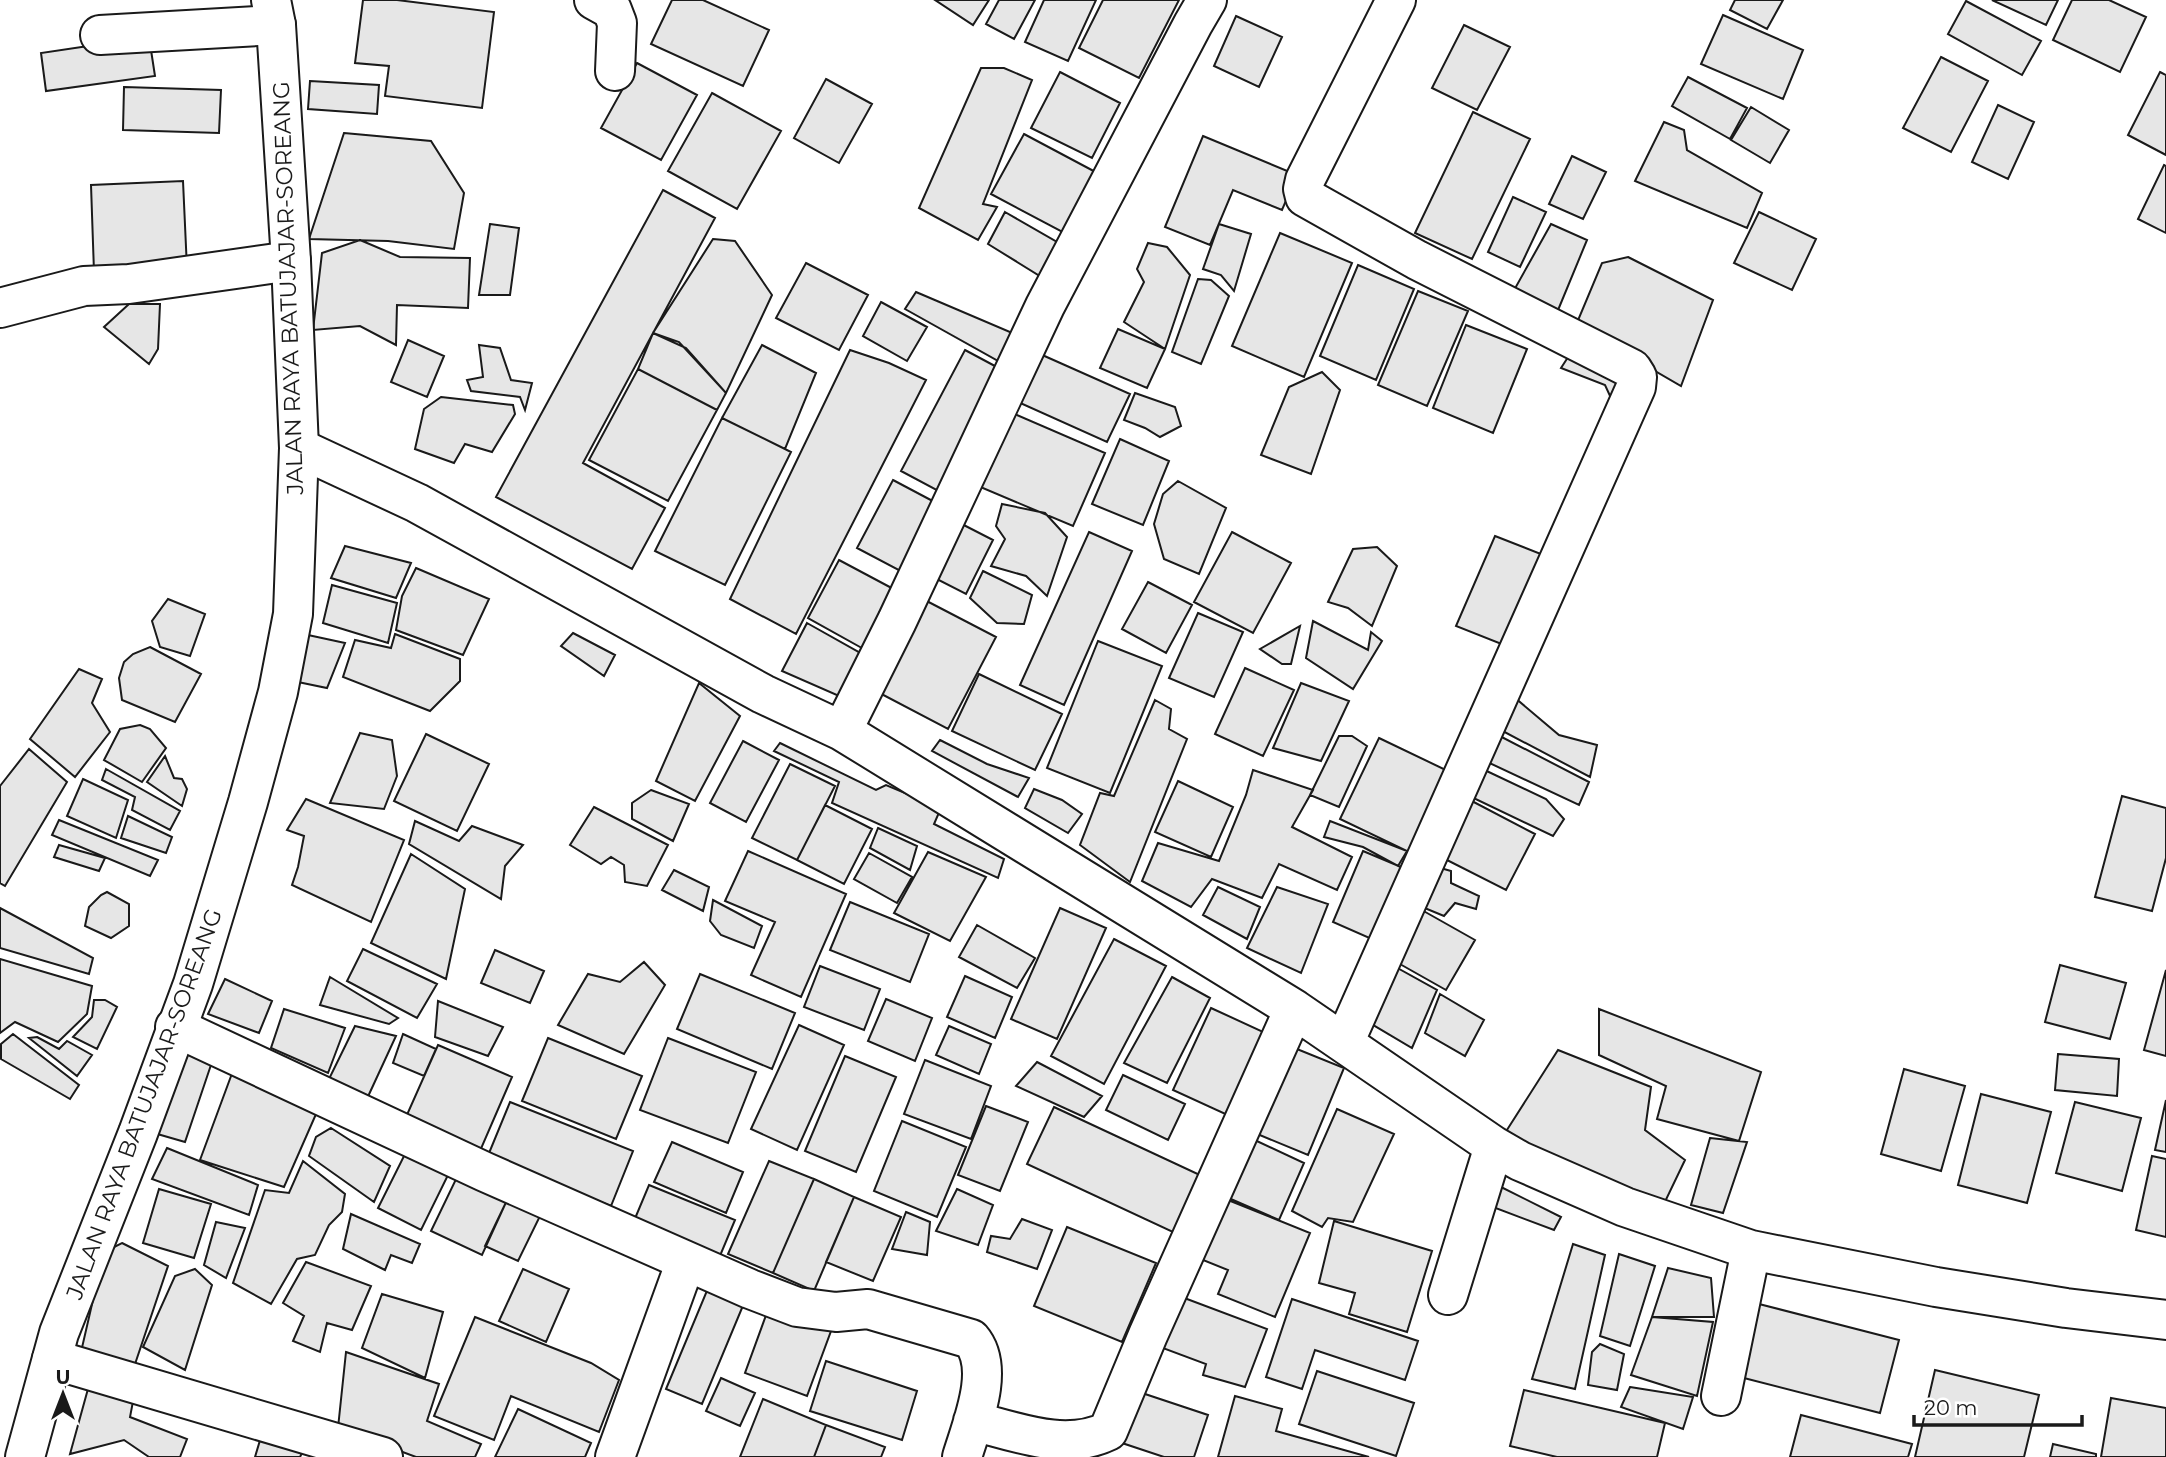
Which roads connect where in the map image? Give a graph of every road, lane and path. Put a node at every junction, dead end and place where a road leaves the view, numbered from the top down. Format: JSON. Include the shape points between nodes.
{"nodes":[{"id":1,"x":594,"y":0,"type":"edge"},
{"id":2,"x":1207,"y":0,"type":"edge"},
{"id":3,"x":1396,"y":0,"type":"edge"},
{"id":4,"x":273,"y":12,"type":"edge"},
{"id":5,"x":100,"y":35,"type":"dead end"},
{"id":6,"x":615,"y":71,"type":"dead end"},
{"id":7,"x":291,"y":261,"type":"junction"},
{"id":8,"x":0,"y":308,"type":"edge"},
{"id":9,"x":299,"y":448,"type":"junction"},
{"id":10,"x":842,"y":731,"type":"junction"},
{"id":11,"x":1294,"y":1009,"type":"junction"},
{"id":12,"x":175,"y":1027,"type":"junction"},
{"id":13,"x":1344,"y":1043,"type":"junction"},
{"id":14,"x":1494,"y":1146,"type":"junction"},
{"id":15,"x":1751,"y":1250,"type":"junction"},
{"id":16,"x":686,"y":1261,"type":"junction"},
{"id":17,"x":1448,"y":1295,"type":"dead end"},
{"id":18,"x":2166,"y":1320,"type":"edge"},
{"id":19,"x":52,"y":1359,"type":"junction"},
{"id":20,"x":1721,"y":1395,"type":"dead end"},
{"id":21,"x":973,"y":1421,"type":"junction"},
{"id":22,"x":25,"y":1457,"type":"edge"},
{"id":23,"x":383,"y":1457,"type":"edge"},
{"id":24,"x":615,"y":1457,"type":"edge"},
{"id":25,"x":962,"y":1457,"type":"edge"}],
"edges":[{"from":1,"to":6,"type":"main road","via":[[612,10],[617,23]]},
{"from":2,"to":10,"type":"main road","via":[[1045,306]]},
{"from":3,"to":13,"type":"main road","via":[[1305,180],[1305,197],[1417,260],[1632,369],[1637,377]]},
{"from":4,"to":5,"type":"main road"},
{"from":4,"to":7,"type":"main road","name":"JALAN RAYA BATUJAJAR-SOREANG"},
{"from":7,"to":8,"type":"main road","via":[[84,286]]},
{"from":7,"to":9,"type":"main road","name":"JALAN RAYA BATUJAJAR-SOREANG"},
{"from":9,"to":10,"type":"main road","via":[[417,503],[764,694]]},
{"from":9,"to":12,"type":"main road","name":"JALAN RAYA BATUJAJAR-SOREANG","via":[[293,614],[278,692],[196,972]]},
{"from":10,"to":11,"type":"main road"},
{"from":11,"to":13,"type":"main road"},
{"from":11,"to":21,"type":"main road","via":[[1108,1431],[1080,1440],[1046,1440]]},
{"from":12,"to":16,"type":"main road"},
{"from":12,"to":19,"type":"main road","name":"JALAN RAYA BATUJAJAR-SOREANG"},
{"from":13,"to":14,"type":"main road"},
{"from":14,"to":15,"type":"main road","via":[[1625,1207]]},
{"from":14,"to":17,"type":"main road"},
{"from":15,"to":18,"type":"main road","via":[[1949,1289]]},
{"from":15,"to":20,"type":"main road"},
{"from":16,"to":21,"type":"main road","via":[[797,1307],[836,1312],[868,1309],[971,1339],[978,1347],[983,1377]]},
{"from":16,"to":24,"type":"main road"},
{"from":19,"to":22,"type":"main road","name":"JALAN RAYA BATUJAJAR-SOREANG"},
{"from":19,"to":23,"type":"main road"},
{"from":21,"to":25,"type":"main road"}]}
